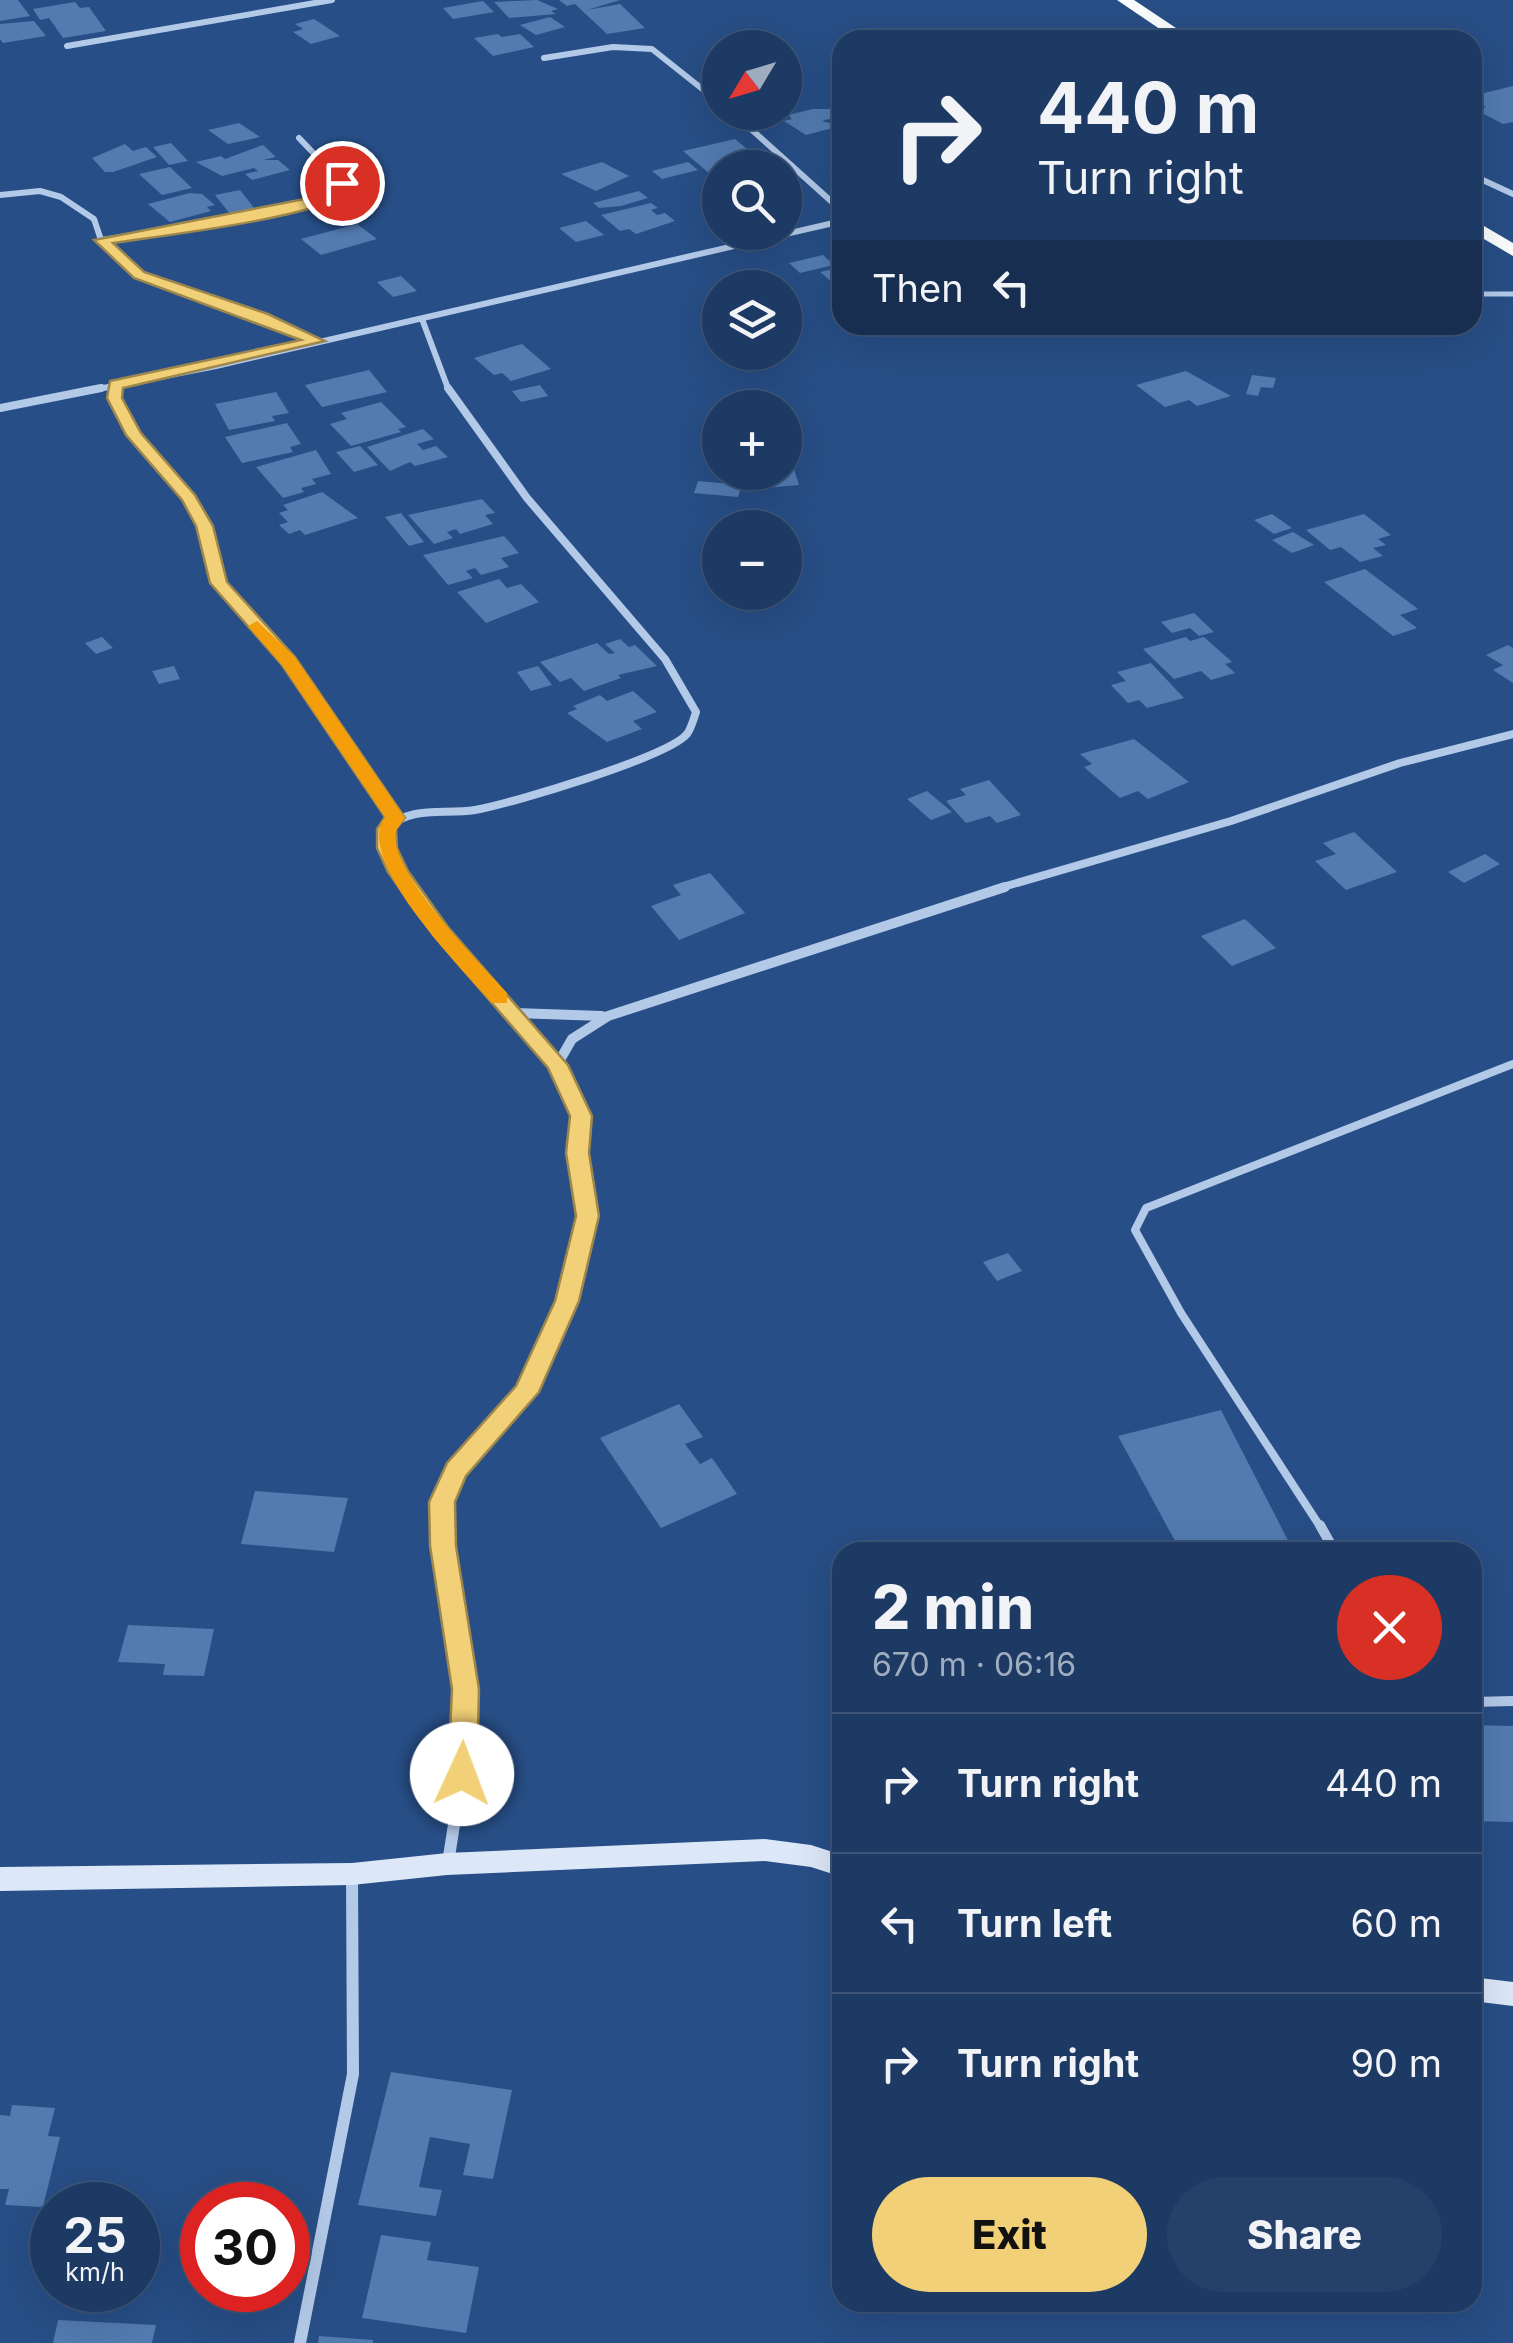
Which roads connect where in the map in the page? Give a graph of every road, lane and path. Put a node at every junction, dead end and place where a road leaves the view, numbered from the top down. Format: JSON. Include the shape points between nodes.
{"nodes":[{"id":1,"x":332,"y":0,"type":"edge"},
{"id":2,"x":1124,"y":0,"type":"edge"},
{"id":3,"x":1170,"y":30,"type":"edge"},
{"id":4,"x":67,"y":46,"type":"dead end"},
{"id":5,"x":544,"y":58,"type":"dead end"},
{"id":6,"x":702,"y":88,"type":"edge"},
{"id":7,"x":752,"y":130,"type":"edge"},
{"id":8,"x":299,"y":138,"type":"dead end"},
{"id":9,"x":1482,"y":180,"type":"edge"},
{"id":10,"x":1513,"y":194,"type":"edge"},
{"id":11,"x":0,"y":195,"type":"edge"},
{"id":12,"x":832,"y":202,"type":"edge"},
{"id":13,"x":832,"y":223,"type":"edge"},
{"id":14,"x":1482,"y":230,"type":"edge"},
{"id":15,"x":102,"y":240,"type":"junction"},
{"id":16,"x":1513,"y":250,"type":"edge"},
{"id":17,"x":1482,"y":294,"type":"edge"},
{"id":18,"x":1513,"y":294,"type":"edge"},
{"id":19,"x":422,"y":319,"type":"junction"},
{"id":20,"x":317,"y":341,"type":"junction"},
{"id":21,"x":116,"y":385,"type":"junction"},
{"id":22,"x":0,"y":408,"type":"edge"},
{"id":23,"x":1513,"y":734,"type":"edge"},
{"id":24,"x":396,"y":818,"type":"junction"},
{"id":25,"x":514,"y":1013,"type":"junction"},
{"id":26,"x":608,"y":1016,"type":"junction"},
{"id":27,"x":1513,"y":1064,"type":"edge"},
{"id":28,"x":557,"y":1065,"type":"junction"},
{"id":29,"x":1329,"y":1542,"type":"edge"},
{"id":30,"x":1513,"y":1701,"type":"edge"},
{"id":31,"x":1482,"y":1702,"type":"edge"},
{"id":32,"x":832,"y":1863,"type":"edge"},
{"id":33,"x":447,"y":1864,"type":"junction"},
{"id":34,"x":352,"y":1874,"type":"junction"},
{"id":35,"x":0,"y":1878,"type":"edge"},
{"id":36,"x":1482,"y":1990,"type":"edge"},
{"id":37,"x":1513,"y":1994,"type":"edge"},
{"id":38,"x":300,"y":2343,"type":"edge"}],
"edges":[{"from":1,"to":4,"type":"street"},
{"from":2,"to":3,"type":"highway"},
{"from":5,"to":6,"type":"street","via":[[613,47],[652,49]]},
{"from":7,"to":12,"type":"street"},
{"from":8,"to":15,"type":"street","via":[[342,183],[340,193],[214,224]]},
{"from":9,"to":10,"type":"street"},
{"from":11,"to":15,"type":"street","via":[[60,197],[94,219]]},
{"from":13,"to":19,"type":"street"},
{"from":14,"to":16,"type":"highway"},
{"from":15,"to":20,"type":"street","via":[[139,275]]},
{"from":17,"to":18,"type":"lane"},
{"from":19,"to":20,"type":"street"},
{"from":19,"to":24,"type":"street","via":[[461,412],[665,658],[696,712],[680,739],[634,758],[490,806]]},
{"from":20,"to":21,"type":"street"},
{"from":21,"to":22,"type":"street"},
{"from":21,"to":24,"type":"street","via":[[120,413],[205,526],[219,583],[289,661]]},
{"from":23,"to":26,"type":"street","via":[[912,914]]},
{"from":24,"to":25,"type":"street","via":[[386,829],[398,872]]},
{"from":25,"to":26,"type":"street"},
{"from":25,"to":28,"type":"street"},
{"from":26,"to":28,"type":"street","via":[[572,1038]]},
{"from":27,"to":29,"type":"lane","via":[[1146,1208],[1135,1230],[1158,1279],[1300,1488]]},
{"from":28,"to":33,"type":"street","via":[[581,1116],[585,1241],[567,1301],[526,1392],[466,1458],[442,1502],[466,1689],[462,1774]]},
{"from":30,"to":31,"type":"lane"},
{"from":32,"to":33,"type":"main road","via":[[765,1850]]},
{"from":33,"to":34,"type":"main road"},
{"from":34,"to":35,"type":"main road"},
{"from":34,"to":38,"type":"street","via":[[353,2074]]},
{"from":36,"to":37,"type":"main road"}]}
